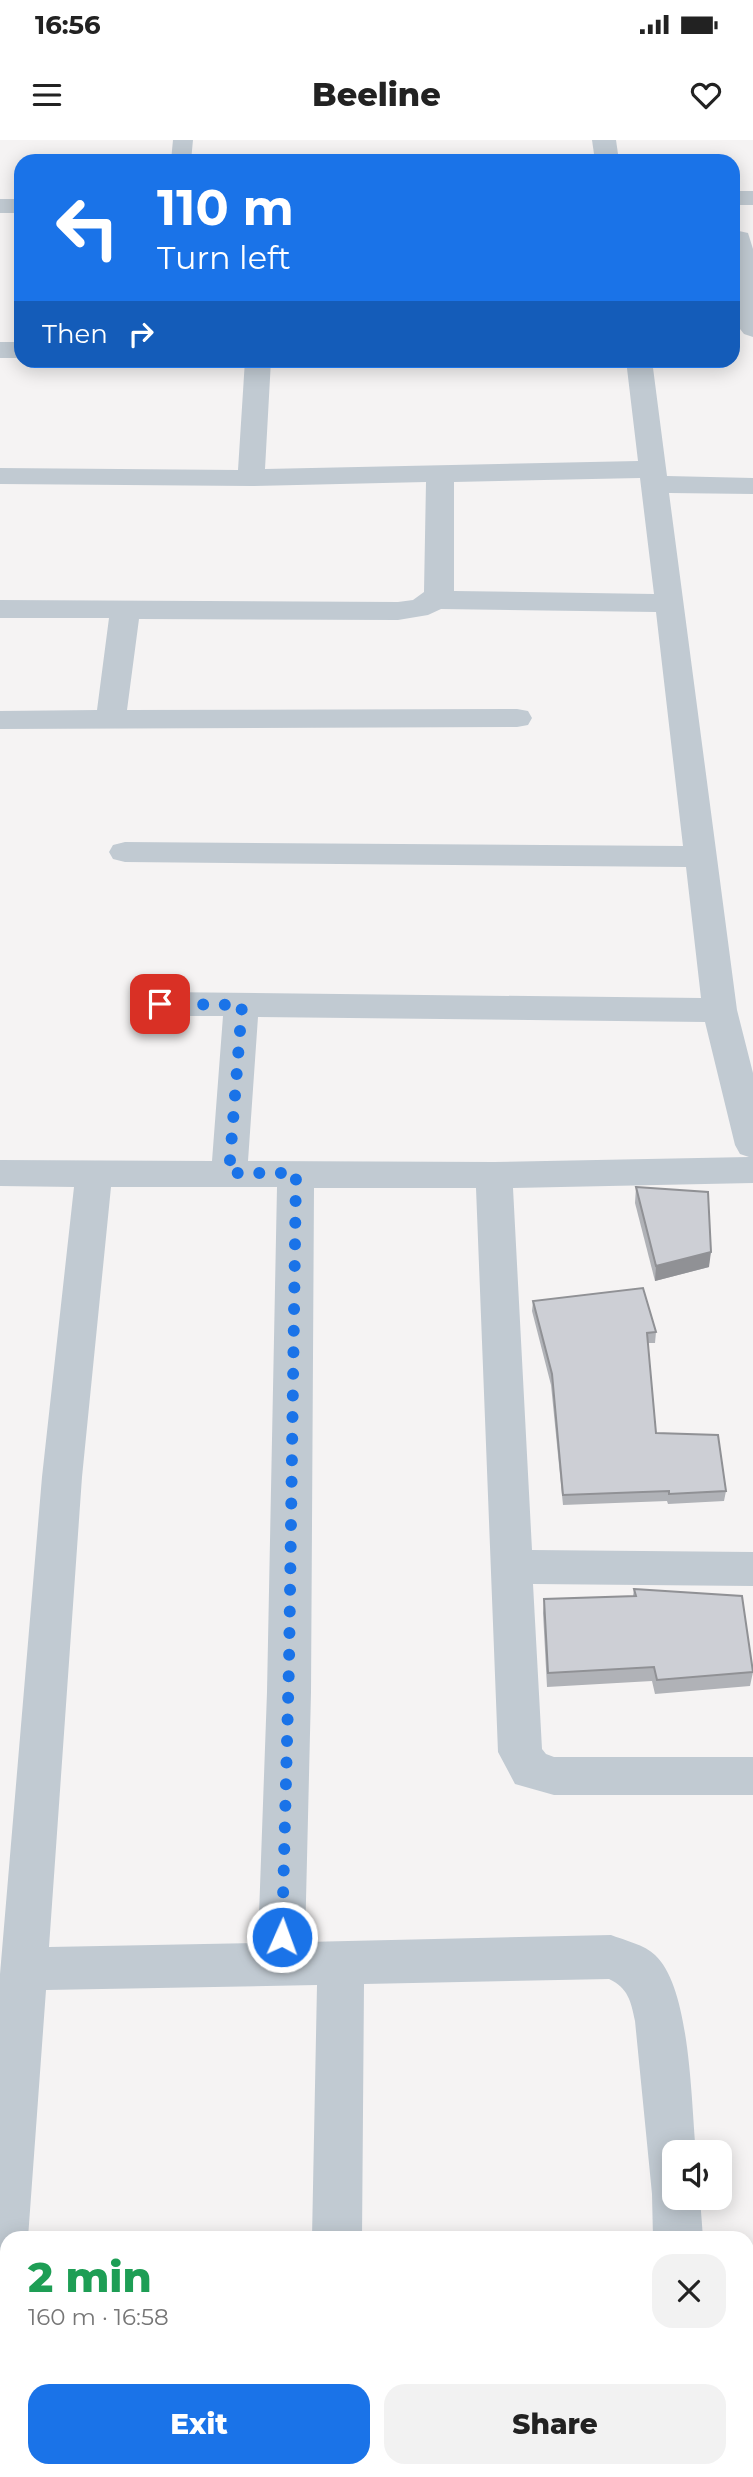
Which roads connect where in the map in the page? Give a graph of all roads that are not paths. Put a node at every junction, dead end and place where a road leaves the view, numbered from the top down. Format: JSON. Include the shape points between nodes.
{"nodes":[{"id":1,"x":740,"y":249,"type":"edge"},
{"id":2,"x":745,"y":302,"type":"edge"},
{"id":3,"x":753,"y":329,"type":"edge"},
{"id":4,"x":258,"y":368,"type":"edge"},
{"id":5,"x":640,"y":368,"type":"edge"},
{"id":6,"x":440,"y":475,"type":"junction"},
{"id":7,"x":0,"y":476,"type":"edge"},
{"id":8,"x":653,"y":477,"type":"junction"},
{"id":9,"x":251,"y":478,"type":"junction"},
{"id":10,"x":753,"y":486,"type":"edge"},
{"id":11,"x":435,"y":600,"type":"junction"},
{"id":12,"x":670,"y":603,"type":"junction"},
{"id":13,"x":0,"y":609,"type":"edge"},
{"id":14,"x":125,"y":610,"type":"junction"},
{"id":15,"x":517,"y":718,"type":"dead end"},
{"id":16,"x":111,"y":719,"type":"junction"},
{"id":17,"x":0,"y":720,"type":"edge"},
{"id":18,"x":125,"y":852,"type":"dead end"},
{"id":19,"x":702,"y":857,"type":"junction"},
{"id":20,"x":160,"y":1004,"type":"dead end"},
{"id":21,"x":242,"y":1005,"type":"junction"},
{"id":22,"x":720,"y":1010,"type":"junction"},
{"id":23,"x":753,"y":1145,"type":"edge"},
{"id":24,"x":753,"y":1170,"type":"edge"},
{"id":25,"x":0,"y":1173,"type":"edge"},
{"id":26,"x":94,"y":1173,"type":"junction"},
{"id":27,"x":229,"y":1173,"type":"junction"},
{"id":28,"x":296,"y":1173,"type":"junction"},
{"id":29,"x":495,"y":1175,"type":"junction"},
{"id":30,"x":511,"y":1567,"type":"junction"},
{"id":31,"x":753,"y":1569,"type":"edge"},
{"id":32,"x":753,"y":1776,"type":"edge"},
{"id":33,"x":341,"y":1962,"type":"junction"},
{"id":34,"x":281,"y":1964,"type":"junction"},
{"id":35,"x":24,"y":1969,"type":"junction"},
{"id":36,"x":670,"y":2140,"type":"edge"},
{"id":37,"x":676,"y":2210,"type":"edge"},
{"id":38,"x":4,"y":2231,"type":"edge"},
{"id":39,"x":337,"y":2231,"type":"edge"},
{"id":40,"x":677,"y":2231,"type":"edge"}],
"edges":[{"from":1,"to":2,"type":"street"},
{"from":2,"to":3,"type":"street"},
{"from":4,"to":9,"type":"street"},
{"from":5,"to":8,"type":"street"},
{"from":6,"to":8,"type":"street"},
{"from":6,"to":9,"type":"street"},
{"from":6,"to":11,"type":"street","via":[[440,590]]},
{"from":7,"to":9,"type":"street"},
{"from":8,"to":10,"type":"street"},
{"from":8,"to":12,"type":"street"},
{"from":11,"to":12,"type":"street"},
{"from":11,"to":14,"type":"street","via":[[423,608],[398,611]]},
{"from":12,"to":19,"type":"street"},
{"from":13,"to":14,"type":"street"},
{"from":14,"to":16,"type":"street"},
{"from":15,"to":16,"type":"street"},
{"from":16,"to":17,"type":"street"},
{"from":18,"to":19,"type":"street"},
{"from":19,"to":22,"type":"street"},
{"from":20,"to":21,"type":"street"},
{"from":21,"to":22,"type":"street"},
{"from":21,"to":27,"type":"street"},
{"from":22,"to":23,"type":"street"},
{"from":24,"to":29,"type":"street"},
{"from":25,"to":26,"type":"street"},
{"from":26,"to":27,"type":"street"},
{"from":26,"to":35,"type":"street","via":[[62,1477]]},
{"from":27,"to":28,"type":"street"},
{"from":28,"to":29,"type":"street"},
{"from":28,"to":34,"type":"street"},
{"from":29,"to":30,"type":"street"},
{"from":30,"to":31,"type":"street"},
{"from":30,"to":32,"type":"street","via":[[520,1752],[531,1770],[554,1776]]},
{"from":33,"to":34,"type":"street"},
{"from":33,"to":36,"type":"street","via":[[611,1957],[638,1969],[653,1991],[659,2021]]},
{"from":33,"to":39,"type":"street"},
{"from":34,"to":35,"type":"street"},
{"from":35,"to":38,"type":"street"},
{"from":37,"to":40,"type":"street"}]}
